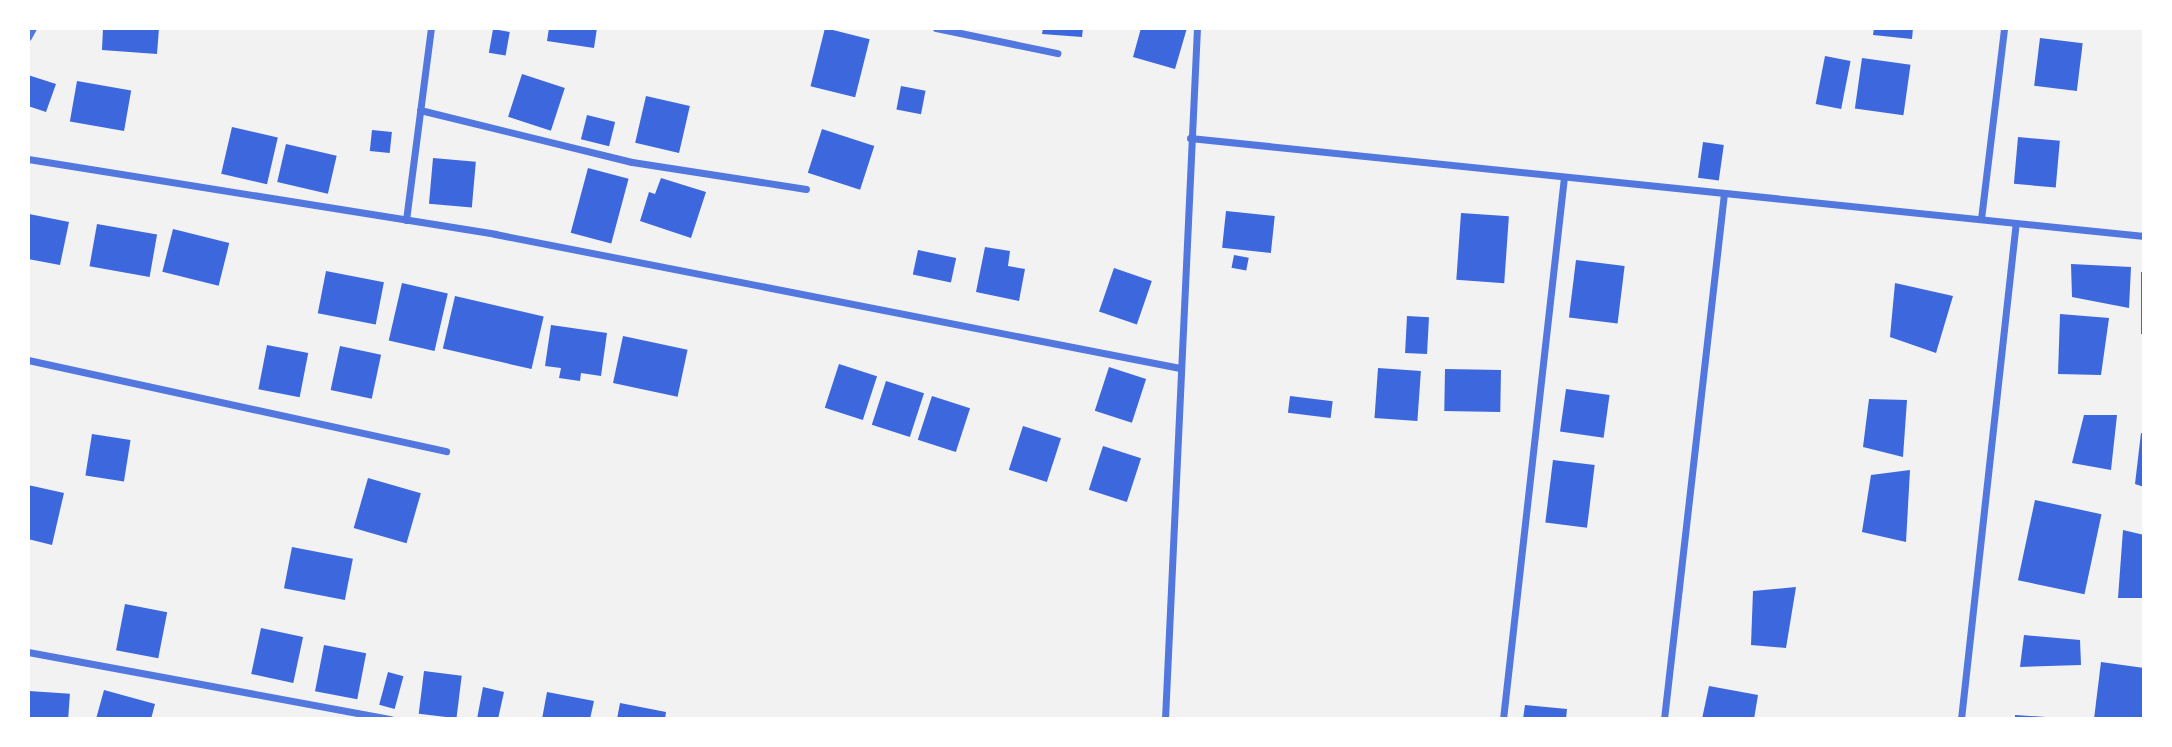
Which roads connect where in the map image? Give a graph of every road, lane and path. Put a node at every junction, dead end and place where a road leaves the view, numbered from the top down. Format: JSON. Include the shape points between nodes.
{"nodes":[{"id":1,"x":33,"y":28,"type":"edge"},
{"id":2,"x":431,"y":28,"type":"edge"},
{"id":3,"x":936,"y":28,"type":"edge"},
{"id":4,"x":1197,"y":28,"type":"edge"},
{"id":5,"x":2004,"y":28,"type":"edge"},
{"id":6,"x":28,"y":37,"type":"edge"},
{"id":7,"x":1057,"y":53,"type":"dead end"},
{"id":8,"x":420,"y":110,"type":"junction"},
{"id":9,"x":1190,"y":138,"type":"junction"},
{"id":10,"x":28,"y":159,"type":"edge"},
{"id":11,"x":1564,"y":177,"type":"junction"},
{"id":12,"x":806,"y":189,"type":"dead end"},
{"id":13,"x":1724,"y":193,"type":"junction"},
{"id":14,"x":1981,"y":219,"type":"junction"},
{"id":15,"x":406,"y":220,"type":"junction"},
{"id":16,"x":2016,"y":223,"type":"junction"},
{"id":17,"x":2144,"y":236,"type":"edge"},
{"id":18,"x":28,"y":360,"type":"edge"},
{"id":19,"x":1180,"y":368,"type":"junction"},
{"id":20,"x":446,"y":451,"type":"dead end"},
{"id":21,"x":28,"y":652,"type":"edge"},
{"id":22,"x":391,"y":719,"type":"edge"},
{"id":23,"x":1165,"y":719,"type":"edge"},
{"id":24,"x":1503,"y":719,"type":"edge"},
{"id":25,"x":1664,"y":719,"type":"edge"},
{"id":26,"x":1961,"y":719,"type":"edge"}],
"edges":[{"from":1,"to":6,"type":"street"},
{"from":2,"to":8,"type":"street"},
{"from":3,"to":7,"type":"street"},
{"from":4,"to":9,"type":"street"},
{"from":5,"to":14,"type":"street"},
{"from":8,"to":12,"type":"street","via":[[632,162]]},
{"from":8,"to":15,"type":"street"},
{"from":9,"to":11,"type":"street"},
{"from":9,"to":19,"type":"street"},
{"from":10,"to":15,"type":"street"},
{"from":11,"to":13,"type":"street"},
{"from":11,"to":24,"type":"street"},
{"from":13,"to":14,"type":"street"},
{"from":13,"to":25,"type":"street"},
{"from":14,"to":16,"type":"street"},
{"from":15,"to":19,"type":"street"},
{"from":16,"to":17,"type":"street"},
{"from":16,"to":26,"type":"street"},
{"from":18,"to":20,"type":"street"},
{"from":19,"to":23,"type":"street"},
{"from":21,"to":22,"type":"street"}]}
